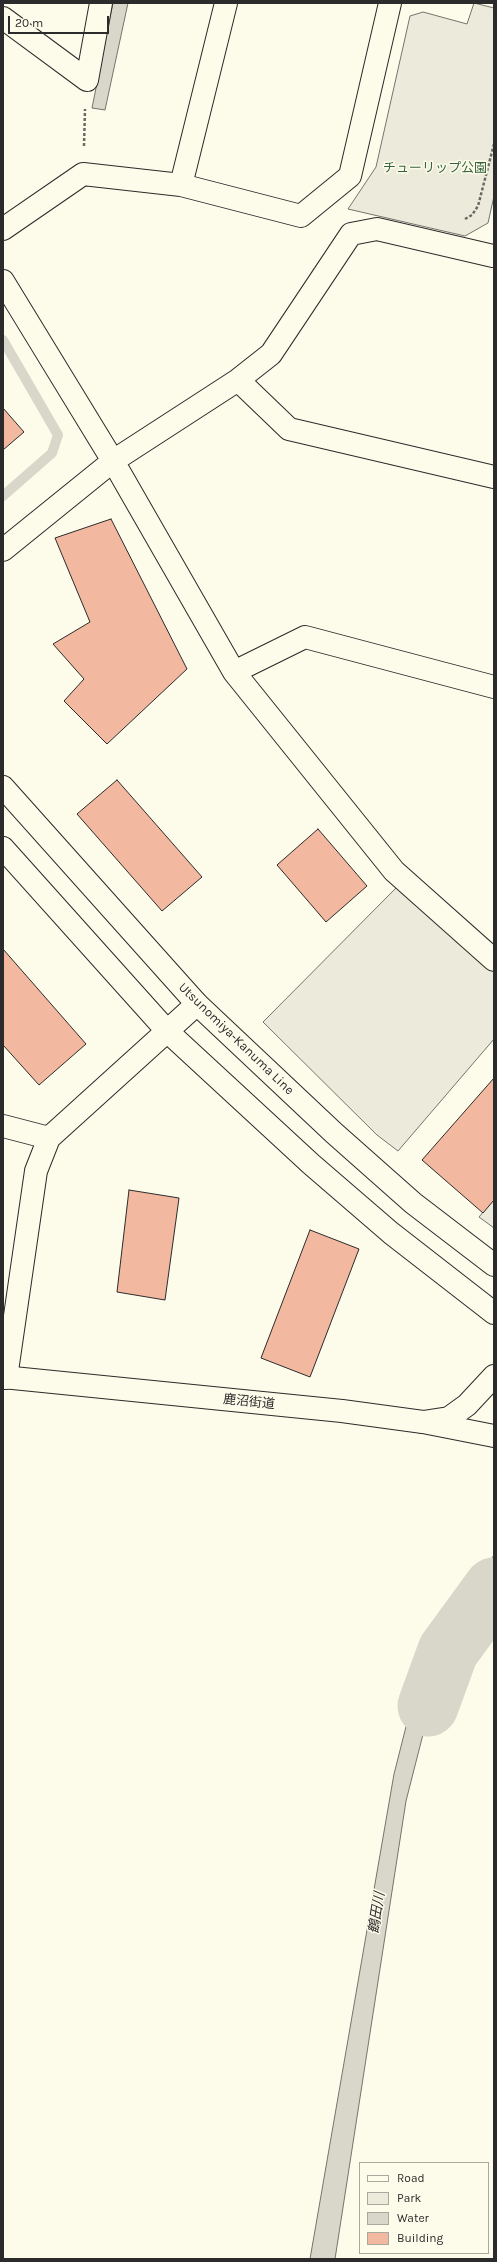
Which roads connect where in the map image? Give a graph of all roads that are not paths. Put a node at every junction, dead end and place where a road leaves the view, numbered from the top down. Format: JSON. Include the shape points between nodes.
{"nodes":[{"id":1,"x":100,"y":3,"type":"edge"},
{"id":2,"x":226,"y":3,"type":"edge"},
{"id":3,"x":390,"y":3,"type":"edge"},
{"id":4,"x":3,"y":18,"type":"edge"},
{"id":5,"x":181,"y":185,"type":"junction"},
{"id":6,"x":3,"y":229,"type":"edge"},
{"id":7,"x":494,"y":255,"type":"edge"},
{"id":8,"x":3,"y":281,"type":"edge"},
{"id":9,"x":238,"y":380,"type":"junction"},
{"id":10,"x":112,"y":461,"type":"junction"},
{"id":11,"x":494,"y":477,"type":"edge"},
{"id":12,"x":3,"y":550,"type":"edge"},
{"id":13,"x":234,"y":672,"type":"junction"},
{"id":14,"x":494,"y":687,"type":"edge"},
{"id":15,"x":3,"y":787,"type":"edge"},
{"id":16,"x":3,"y":848,"type":"edge"},
{"id":17,"x":494,"y":960,"type":"edge"},
{"id":18,"x":197,"y":1004,"type":"junction"},
{"id":19,"x":168,"y":1032,"type":"junction"},
{"id":20,"x":3,"y":1126,"type":"edge"},
{"id":21,"x":49,"y":1138,"type":"junction"},
{"id":22,"x":494,"y":1265,"type":"edge"},
{"id":23,"x":494,"y":1313,"type":"edge"},
{"id":24,"x":494,"y":1376,"type":"edge"},
{"id":25,"x":4,"y":1378,"type":"edge"},
{"id":26,"x":422,"y":1422,"type":"junction"},
{"id":27,"x":494,"y":1436,"type":"edge"}],
"edges":[{"from":1,"to":4,"type":"street","via":[[86,80]]},
{"from":2,"to":5,"type":"street"},
{"from":3,"to":5,"type":"street","via":[[350,176],[301,216]]},
{"from":5,"to":6,"type":"street","via":[[83,174]]},
{"from":7,"to":9,"type":"street","via":[[377,229],[350,234],[270,354]]},
{"from":8,"to":10,"type":"street"},
{"from":9,"to":10,"type":"street"},
{"from":9,"to":11,"type":"street","via":[[290,428]]},
{"from":10,"to":12,"type":"street"},
{"from":10,"to":13,"type":"street"},
{"from":13,"to":14,"type":"street","via":[[305,637]]},
{"from":13,"to":17,"type":"street","via":[[394,871]]},
{"from":15,"to":18,"type":"street","name":"Utsunomiya-Kanuma Line"},
{"from":16,"to":19,"type":"street"},
{"from":18,"to":19,"type":"street"},
{"from":18,"to":22,"type":"street","name":"Utsunomiya-Kanuma Line","via":[[339,1138],[413,1203]]},
{"from":19,"to":21,"type":"street"},
{"from":19,"to":23,"type":"street","via":[[385,1228]]},
{"from":20,"to":21,"type":"street"},
{"from":21,"to":25,"type":"street","via":[[36,1171]]},
{"from":24,"to":26,"type":"street","via":[[467,1405],[449,1418]]},
{"from":25,"to":26,"type":"street","name":"鹿沼街道","via":[[342,1411]]},
{"from":26,"to":27,"type":"street","name":"鹿沼街道"}]}
